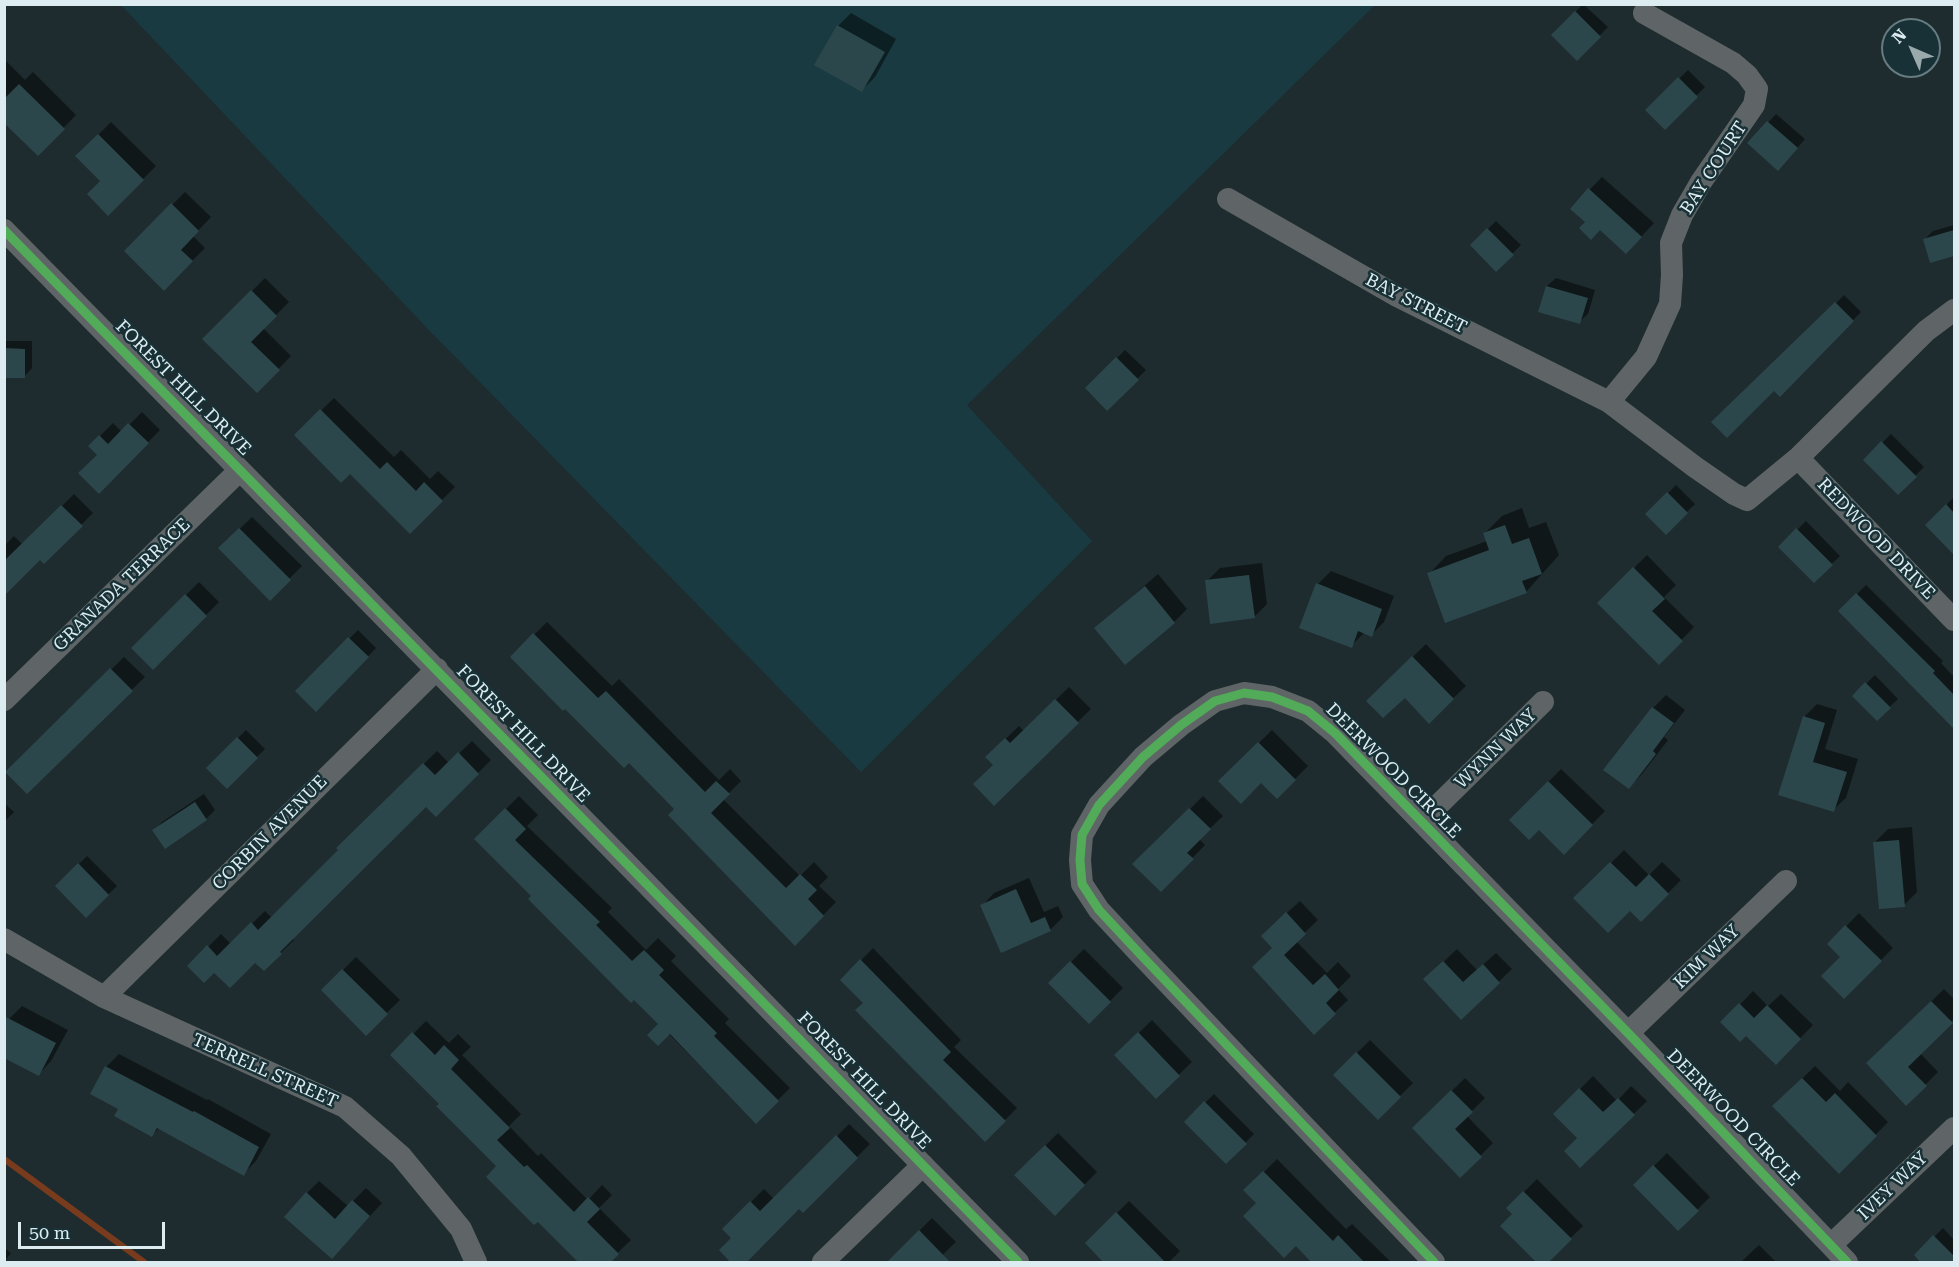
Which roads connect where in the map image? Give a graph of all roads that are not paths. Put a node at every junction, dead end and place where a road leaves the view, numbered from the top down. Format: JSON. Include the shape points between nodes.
{"nodes":[{"id":1,"x":1644,"y":13,"type":"dead end"},
{"id":2,"x":1228,"y":199,"type":"dead end"},
{"id":3,"x":8,"y":242,"type":"edge"},
{"id":4,"x":1954,"y":310,"type":"edge"},
{"id":5,"x":1609,"y":402,"type":"junction"},
{"id":6,"x":1798,"y":458,"type":"junction"},
{"id":7,"x":240,"y":470,"type":"junction"},
{"id":8,"x":1954,"y":620,"type":"edge"},
{"id":9,"x":436,"y":669,"type":"junction"},
{"id":10,"x":4,"y":700,"type":"edge"},
{"id":11,"x":1544,"y":702,"type":"dead end"},
{"id":12,"x":1422,"y":821,"type":"junction"},
{"id":13,"x":1786,"y":881,"type":"dead end"},
{"id":14,"x":4,"y":939,"type":"edge"},
{"id":15,"x":104,"y":997,"type":"junction"},
{"id":16,"x":1628,"y":1033,"type":"junction"},
{"id":17,"x":1954,"y":1128,"type":"edge"},
{"id":18,"x":923,"y":1165,"type":"junction"},
{"id":19,"x":1831,"y":1245,"type":"junction"},
{"id":20,"x":476,"y":1263,"type":"edge"},
{"id":21,"x":823,"y":1263,"type":"edge"},
{"id":22,"x":1018,"y":1263,"type":"edge"},
{"id":23,"x":1434,"y":1263,"type":"edge"},
{"id":24,"x":1847,"y":1263,"type":"edge"}],
"edges":[{"from":1,"to":5,"type":"street","name":"BAY COURT","via":[[1733,63],[1757,89],[1754,105],[1682,215],[1671,243],[1671,304],[1651,347]]},
{"from":2,"to":5,"type":"street","name":"BAY STREET","via":[[1397,296]]},
{"from":3,"to":7,"type":"street","name":"FOREST HILL DRIVE"},
{"from":4,"to":6,"type":"street","via":[[1926,331]]},
{"from":5,"to":6,"type":"street","name":"BAY STREET","via":[[1695,467],[1747,500]]},
{"from":6,"to":8,"type":"street","name":"REDWOOD DRIVE"},
{"from":7,"to":9,"type":"street","name":"FOREST HILL DRIVE"},
{"from":7,"to":10,"type":"street","name":"GRANADA TERRACE"},
{"from":9,"to":15,"type":"street","name":"CORBIN AVENUE"},
{"from":9,"to":18,"type":"street","name":"FOREST HILL DRIVE"},
{"from":11,"to":12,"type":"street","name":"WYNN WAY"},
{"from":12,"to":16,"type":"street","name":"DEERWOOD CIRCLE"},
{"from":12,"to":23,"type":"street","name":"DEERWOOD CIRCLE","via":[[1308,711],[1272,697],[1244,693],[1215,701],[1143,757],[1099,805],[1082,835],[1080,860],[1082,884],[1099,910]]},
{"from":13,"to":16,"type":"street","name":"KIM WAY"},
{"from":14,"to":15,"type":"street","name":"TERRELL STREET"},
{"from":15,"to":20,"type":"street","name":"TERRELL STREET","via":[[345,1107],[400,1156],[461,1229]]},
{"from":16,"to":19,"type":"street","name":"DEERWOOD CIRCLE"},
{"from":17,"to":19,"type":"street","name":"IVEY WAY"},
{"from":18,"to":21,"type":"street"},
{"from":18,"to":22,"type":"street","name":"FOREST HILL DRIVE"},
{"from":19,"to":24,"type":"street","name":"DEERWOOD CIRCLE"}]}
